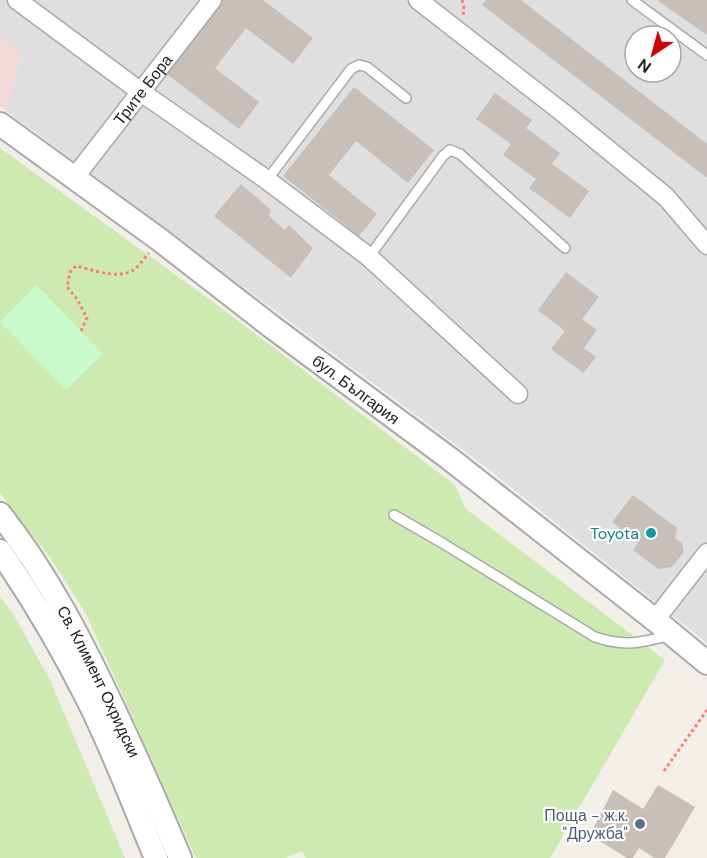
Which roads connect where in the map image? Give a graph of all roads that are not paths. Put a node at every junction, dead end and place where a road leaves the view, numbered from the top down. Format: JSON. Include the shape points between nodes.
{"nodes":[{"id":1,"x":17,"y":0,"type":"edge"},
{"id":2,"x":212,"y":0,"type":"edge"},
{"id":3,"x":418,"y":0,"type":"edge"},
{"id":4,"x":632,"y":0,"type":"edge"},
{"id":5,"x":707,"y":55,"type":"edge"},
{"id":6,"x":141,"y":92,"type":"junction"},
{"id":7,"x":406,"y":98,"type":"dead end"},
{"id":8,"x":0,"y":124,"type":"edge"},
{"id":9,"x":74,"y":178,"type":"junction"},
{"id":10,"x":267,"y":180,"type":"junction"},
{"id":11,"x":707,"y":245,"type":"edge"},
{"id":12,"x":565,"y":248,"type":"dead end"},
{"id":13,"x":369,"y":257,"type":"junction"},
{"id":14,"x":518,"y":394,"type":"dead end"},
{"id":15,"x":0,"y":513,"type":"edge"},
{"id":16,"x":394,"y":515,"type":"dead end"},
{"id":17,"x":0,"y":551,"type":"edge"},
{"id":18,"x":707,"y":553,"type":"edge"},
{"id":19,"x":656,"y":620,"type":"junction"},
{"id":20,"x":673,"y":635,"type":"junction"},
{"id":21,"x":707,"y":663,"type":"edge"},
{"id":22,"x":156,"y":858,"type":"edge"},
{"id":23,"x":180,"y":858,"type":"edge"}],
"edges":[{"from":1,"to":6,"type":"street"},
{"from":2,"to":6,"type":"street","name":"Трите Бора"},
{"from":3,"to":11,"type":"street","via":[[666,197]]},
{"from":4,"to":5,"type":"lane"},
{"from":6,"to":9,"type":"street","name":"Трите Бора"},
{"from":6,"to":10,"type":"street"},
{"from":7,"to":10,"type":"lane","via":[[367,67],[351,69]]},
{"from":8,"to":9,"type":"street","name":"бул. България"},
{"from":9,"to":19,"type":"street","name":"бул. България","via":[[450,459]]},
{"from":10,"to":13,"type":"street"},
{"from":12,"to":13,"type":"lane","via":[[460,154],[450,150]]},
{"from":13,"to":14,"type":"street"},
{"from":15,"to":23,"type":"street","name":"Св. Климент Охридски","via":[[80,639]]},
{"from":16,"to":20,"type":"lane","via":[[595,636],[630,644]]},
{"from":17,"to":22,"type":"street","name":"Св. Климент Охридски","via":[[47,625],[88,701]]},
{"from":18,"to":19,"type":"street"},
{"from":19,"to":20,"type":"street","name":"бул. България"},
{"from":20,"to":21,"type":"street","name":"бул. България"}]}
